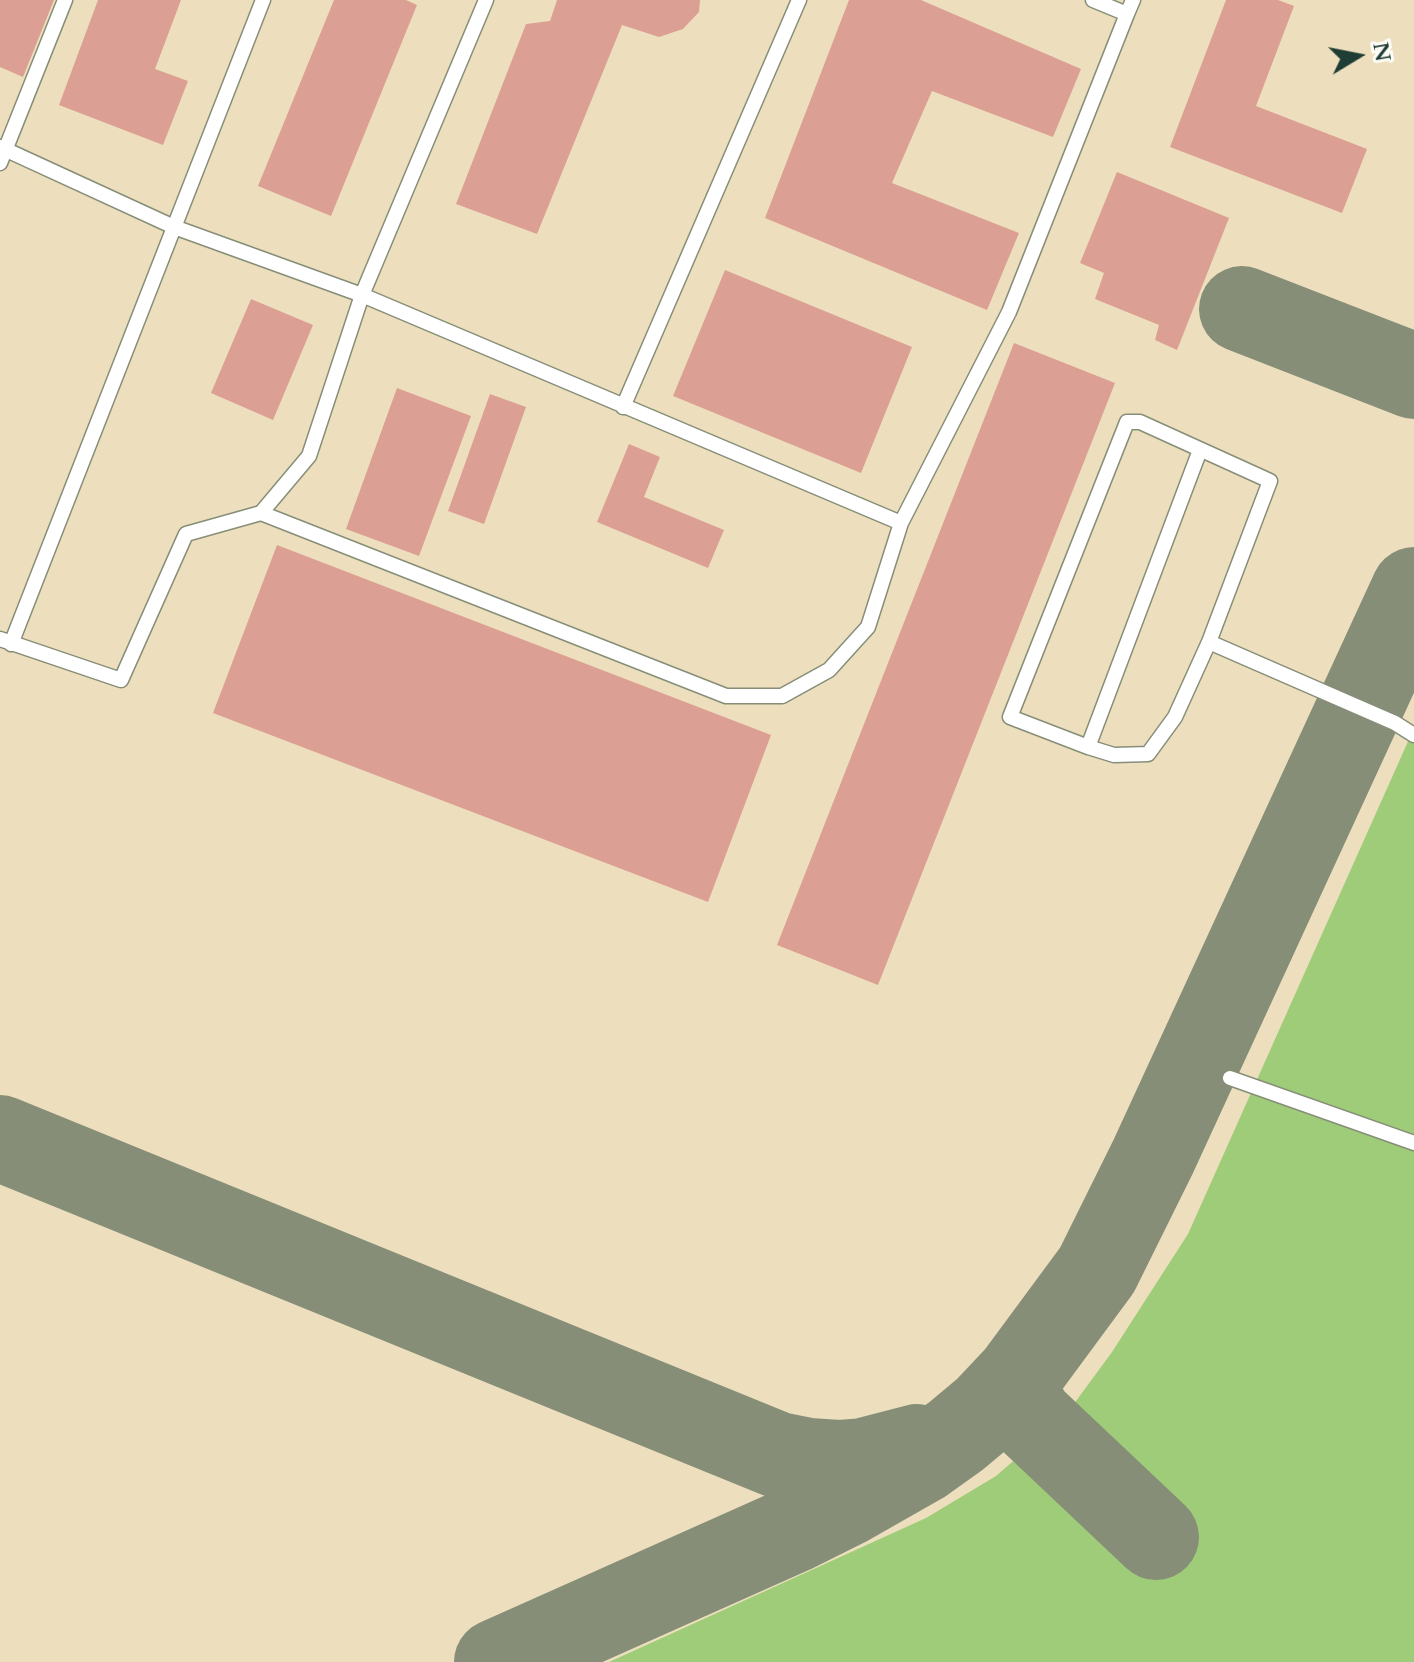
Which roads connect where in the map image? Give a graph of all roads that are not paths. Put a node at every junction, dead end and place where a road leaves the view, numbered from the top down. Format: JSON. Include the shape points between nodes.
{"nodes":[{"id":1,"x":65,"y":0,"type":"edge"},
{"id":2,"x":263,"y":0,"type":"edge"},
{"id":3,"x":486,"y":0,"type":"edge"},
{"id":4,"x":799,"y":0,"type":"edge"},
{"id":5,"x":1093,"y":0,"type":"edge"},
{"id":6,"x":1130,"y":7,"type":"edge"},
{"id":7,"x":2,"y":153,"type":"edge"},
{"id":8,"x":174,"y":227,"type":"junction"},
{"id":9,"x":362,"y":295,"type":"junction"},
{"id":10,"x":623,"y":407,"type":"junction"},
{"id":11,"x":1200,"y":450,"type":"junction"},
{"id":12,"x":261,"y":513,"type":"junction"},
{"id":13,"x":901,"y":523,"type":"junction"},
{"id":14,"x":6,"y":641,"type":"edge"},
{"id":15,"x":1209,"y":642,"type":"junction"},
{"id":16,"x":1414,"y":735,"type":"edge"},
{"id":17,"x":1088,"y":747,"type":"junction"},
{"id":18,"x":1230,"y":1078,"type":"dead end"},
{"id":19,"x":1414,"y":1143,"type":"edge"}],
"edges":[{"from":1,"to":7,"type":"lane"},
{"from":2,"to":8,"type":"lane"},
{"from":3,"to":9,"type":"lane"},
{"from":4,"to":10,"type":"lane"},
{"from":5,"to":6,"type":"lane"},
{"from":6,"to":13,"type":"lane","via":[[1009,312]]},
{"from":7,"to":8,"type":"lane"},
{"from":8,"to":9,"type":"lane"},
{"from":8,"to":14,"type":"lane"},
{"from":9,"to":10,"type":"lane"},
{"from":9,"to":12,"type":"lane","via":[[309,456]]},
{"from":10,"to":13,"type":"lane"},
{"from":11,"to":15,"type":"lane","via":[[1270,481]]},
{"from":11,"to":17,"type":"lane"},
{"from":11,"to":17,"type":"lane","via":[[1140,422],[1127,422],[1010,717]]},
{"from":12,"to":13,"type":"lane","via":[[726,696],[782,696],[829,670],[868,627]]},
{"from":12,"to":14,"type":"lane","via":[[186,534],[121,680]]},
{"from":15,"to":16,"type":"lane"},
{"from":15,"to":17,"type":"lane","via":[[1175,717],[1148,754],[1114,755]]},
{"from":18,"to":19,"type":"lane"}]}
